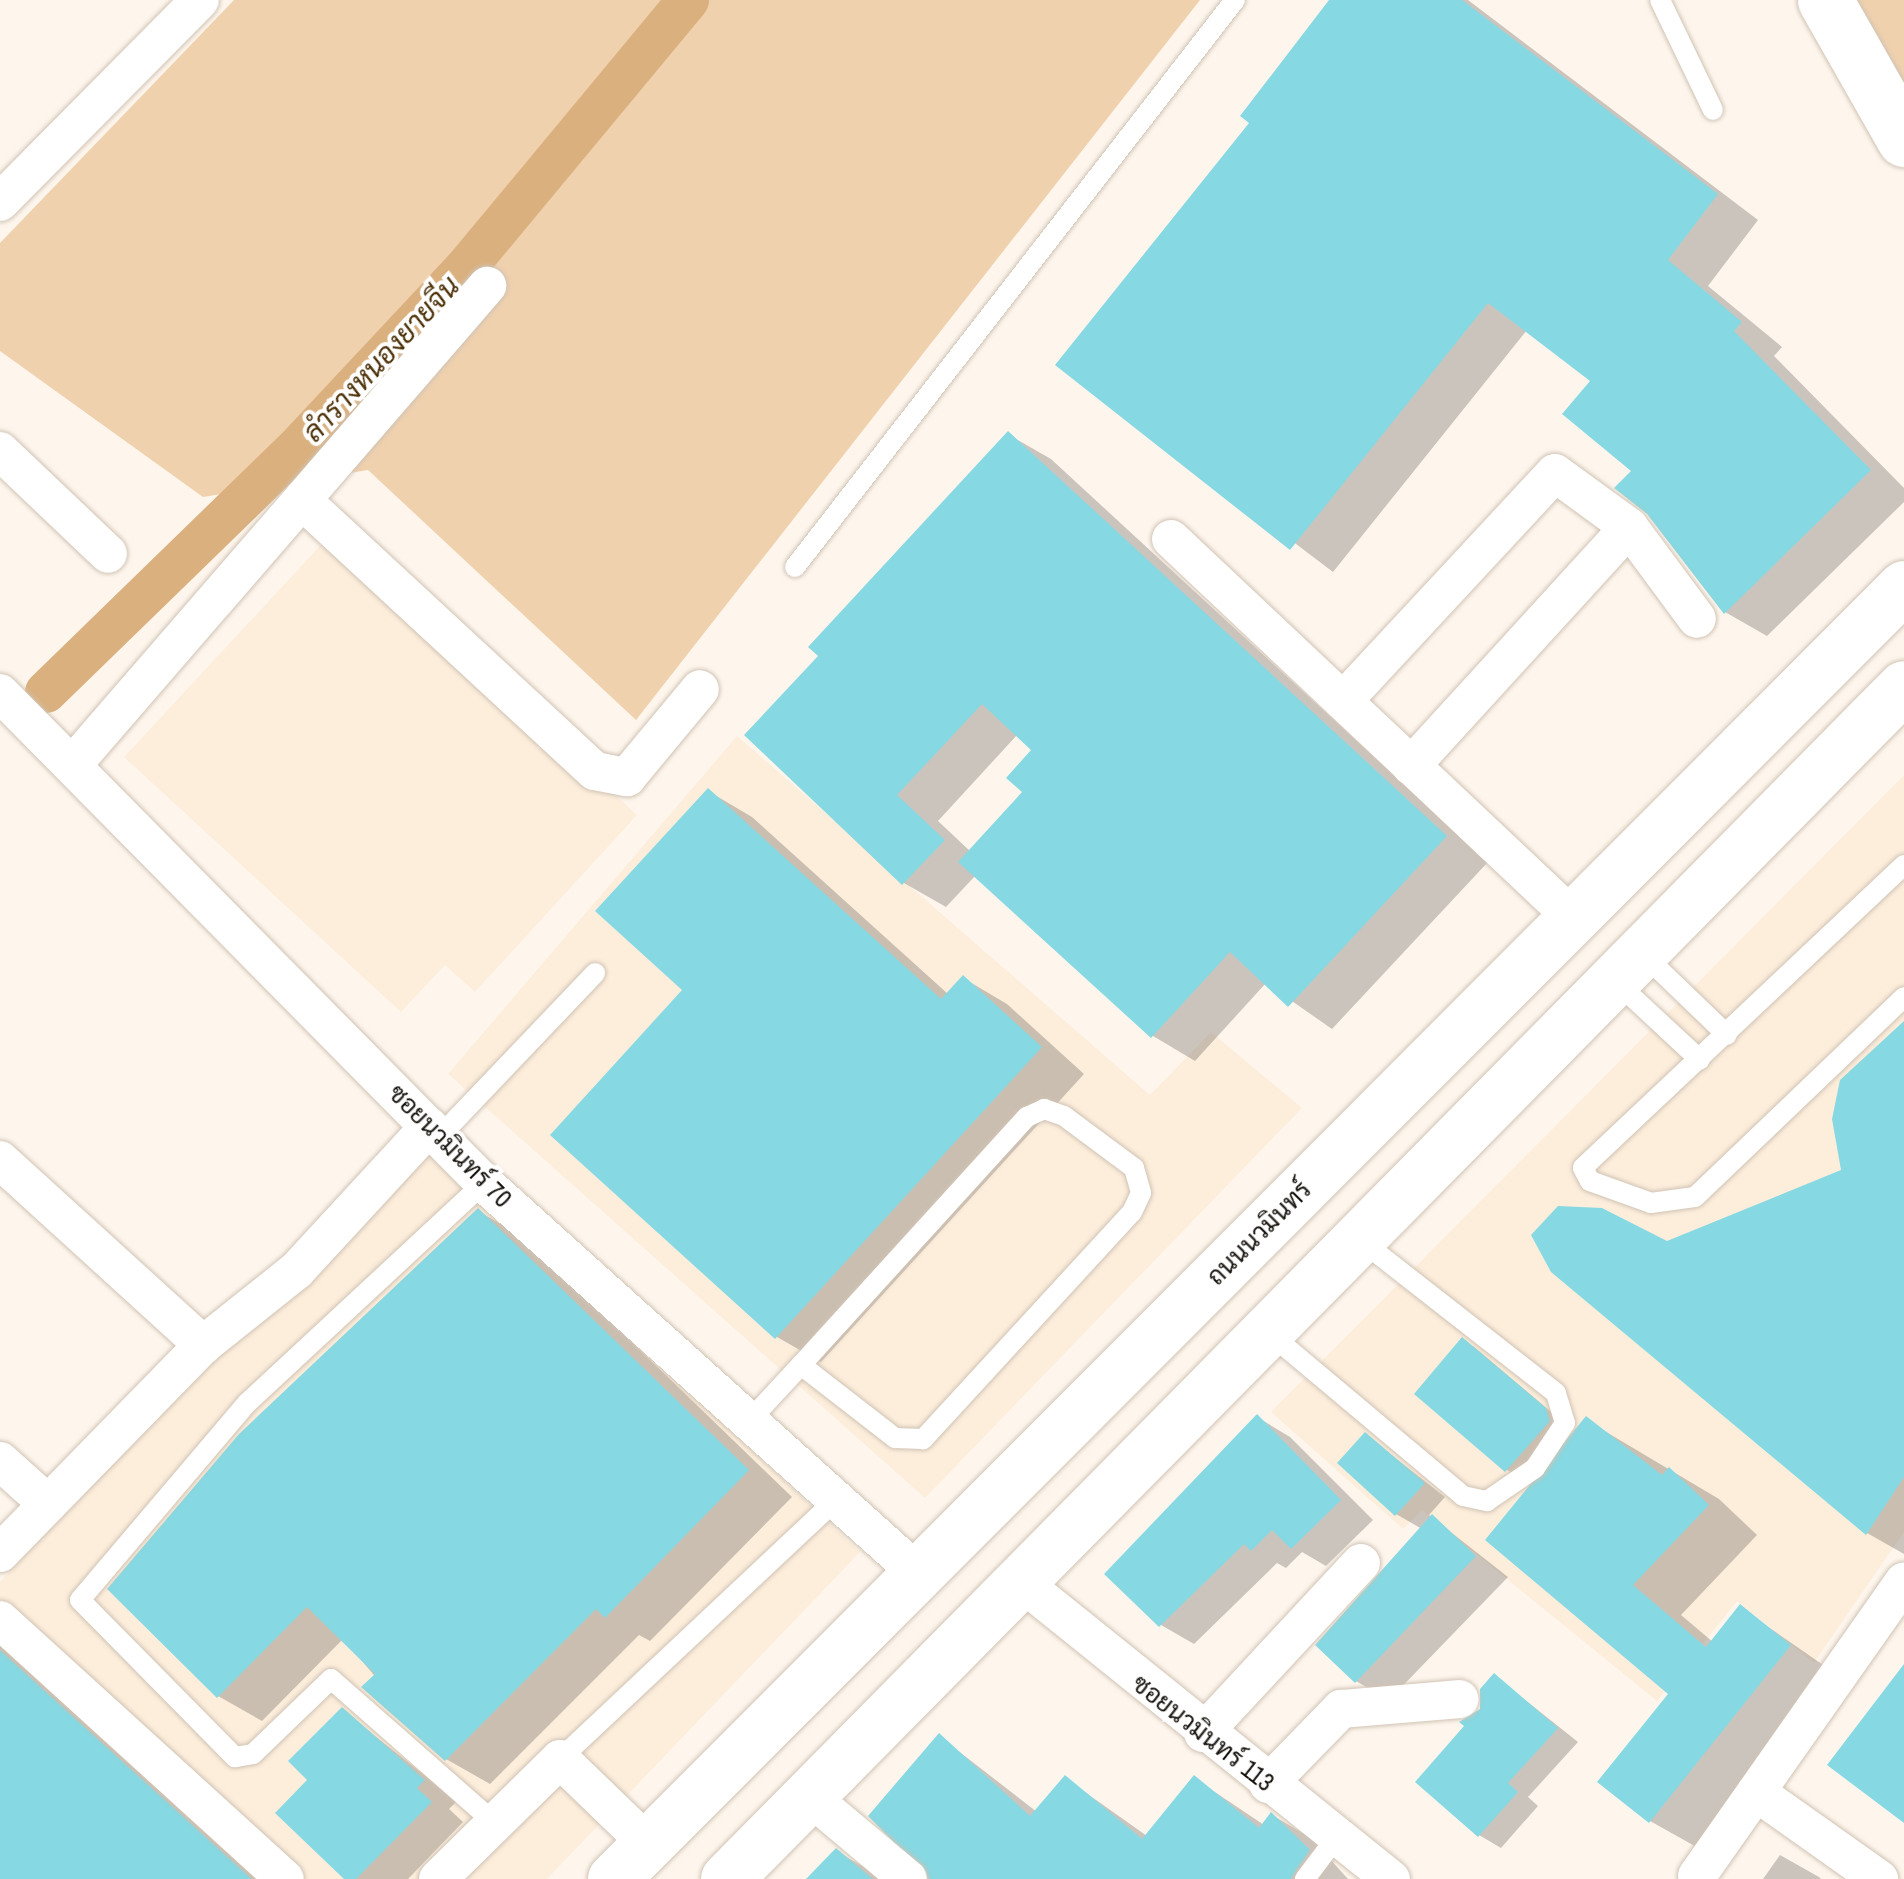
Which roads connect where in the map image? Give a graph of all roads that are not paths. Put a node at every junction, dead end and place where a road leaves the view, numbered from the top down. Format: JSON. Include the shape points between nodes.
{"nodes":[{"id":1,"x":200,"y":0,"type":"edge"},
{"id":2,"x":1235,"y":0,"type":"edge"},
{"id":3,"x":1660,"y":0,"type":"edge"},
{"id":4,"x":1825,"y":0,"type":"edge"},
{"id":5,"x":1713,"y":110,"type":"dead end"},
{"id":6,"x":1904,"y":140,"type":"edge"},
{"id":7,"x":0,"y":202,"type":"edge"},
{"id":8,"x":487,"y":286,"type":"dead end"},
{"id":9,"x":0,"y":450,"type":"edge"},
{"id":10,"x":304,"y":502,"type":"junction"},
{"id":11,"x":1629,"y":527,"type":"junction"},
{"id":12,"x":1172,"y":539,"type":"dead end"},
{"id":13,"x":108,"y":554,"type":"dead end"},
{"id":14,"x":795,"y":568,"type":"dead end"},
{"id":15,"x":1904,"y":587,"type":"edge"},
{"id":16,"x":1696,"y":619,"type":"dead end"},
{"id":17,"x":1904,"y":686,"type":"edge"},
{"id":18,"x":700,"y":688,"type":"dead end"},
{"id":19,"x":0,"y":694,"type":"edge"},
{"id":20,"x":1342,"y":701,"type":"junction"},
{"id":21,"x":74,"y":762,"type":"junction"},
{"id":22,"x":1411,"y":766,"type":"junction"},
{"id":23,"x":1904,"y":865,"type":"edge"},
{"id":24,"x":1571,"y":916,"type":"junction"},
{"id":25,"x":1626,"y":964,"type":"junction"},
{"id":26,"x":594,"y":973,"type":"dead end"},
{"id":27,"x":1904,"y":997,"type":"edge"},
{"id":28,"x":1726,"y":1034,"type":"junction"},
{"id":29,"x":1700,"y":1060,"type":"junction"},
{"id":30,"x":435,"y":1132,"type":"junction"},
{"id":31,"x":0,"y":1160,"type":"edge"},
{"id":32,"x":484,"y":1182,"type":"junction"},
{"id":33,"x":1354,"y":1236,"type":"junction"},
{"id":34,"x":1264,"y":1328,"type":"junction"},
{"id":35,"x":202,"y":1345,"type":"junction"},
{"id":36,"x":801,"y":1364,"type":"junction"},
{"id":37,"x":750,"y":1420,"type":"junction"},
{"id":38,"x":0,"y":1461,"type":"edge"},
{"id":39,"x":836,"y":1500,"type":"junction"},
{"id":40,"x":48,"y":1504,"type":"junction"},
{"id":41,"x":0,"y":1554,"type":"edge"},
{"id":42,"x":1361,"y":1563,"type":"dead end"},
{"id":43,"x":921,"y":1576,"type":"junction"},
{"id":44,"x":1020,"y":1581,"type":"junction"},
{"id":45,"x":1899,"y":1598,"type":"edge"},
{"id":46,"x":0,"y":1620,"type":"edge"},
{"id":47,"x":1460,"y":1699,"type":"dead end"},
{"id":48,"x":1203,"y":1733,"type":"junction"},
{"id":49,"x":560,"y":1760,"type":"junction"},
{"id":50,"x":1268,"y":1784,"type":"junction"},
{"id":51,"x":1756,"y":1792,"type":"junction"},
{"id":52,"x":808,"y":1796,"type":"junction"},
{"id":53,"x":495,"y":1823,"type":"junction"},
{"id":54,"x":1336,"y":1838,"type":"junction"},
{"id":55,"x":631,"y":1862,"type":"edge"},
{"id":56,"x":1696,"y":1876,"type":"dead end"},
{"id":57,"x":285,"y":1879,"type":"edge"},
{"id":58,"x":438,"y":1879,"type":"edge"},
{"id":59,"x":727,"y":1879,"type":"edge"},
{"id":60,"x":908,"y":1879,"type":"edge"},
{"id":61,"x":1305,"y":1879,"type":"edge"},
{"id":62,"x":1391,"y":1879,"type":"edge"},
{"id":63,"x":1879,"y":1879,"type":"edge"}],
"edges":[{"from":1,"to":7,"type":"street"},
{"from":2,"to":14,"type":"lane"},
{"from":3,"to":5,"type":"lane"},
{"from":4,"to":6,"type":"main road"},
{"from":8,"to":10,"type":"street"},
{"from":9,"to":13,"type":"street"},
{"from":10,"to":18,"type":"street","via":[[595,771],[627,776]]},
{"from":10,"to":21,"type":"street"},
{"from":11,"to":16,"type":"street"},
{"from":11,"to":20,"type":"street","via":[[1568,476],[1542,479]]},
{"from":11,"to":22,"type":"street"},
{"from":12,"to":20,"type":"street"},
{"from":15,"to":24,"type":"main road","name":"ถนนนวมินทร์"},
{"from":17,"to":25,"type":"main road"},
{"from":19,"to":21,"type":"street","name":"ซอยนวมินทร์ 70"},
{"from":20,"to":22,"type":"street"},
{"from":21,"to":30,"type":"street","name":"ซอยนวมินทร์ 70"},
{"from":22,"to":24,"type":"street"},
{"from":23,"to":28,"type":"lane"},
{"from":24,"to":43,"type":"main road","name":"ถนนนวมินทร์"},
{"from":25,"to":28,"type":"lane"},
{"from":25,"to":29,"type":"lane"},
{"from":25,"to":33,"type":"main road"},
{"from":26,"to":30,"type":"lane"},
{"from":27,"to":29,"type":"lane","via":[[1695,1197],[1651,1203],[1590,1181],[1583,1168]]},
{"from":28,"to":29,"type":"lane"},
{"from":30,"to":32,"type":"street","name":"ซอยนวมินทร์ 70"},
{"from":30,"to":35,"type":"street","via":[[296,1270]]},
{"from":31,"to":35,"type":"street"},
{"from":32,"to":37,"type":"street","name":"ซอยนวมินทร์ 70"},
{"from":32,"to":53,"type":"lane","via":[[246,1402],[80,1600],[235,1757],[253,1754],[332,1679]]},
{"from":33,"to":34,"type":"main road"},
{"from":33,"to":34,"type":"lane","via":[[1556,1393],[1564,1423],[1535,1468],[1488,1501],[1463,1496]]},
{"from":34,"to":44,"type":"main road"},
{"from":35,"to":40,"type":"street"},
{"from":36,"to":36,"type":"lane","via":[[1027,1117],[1044,1109],[1064,1116],[1134,1168],[1141,1193],[1132,1212],[923,1440],[894,1438]]},
{"from":36,"to":37,"type":"lane"},
{"from":37,"to":39,"type":"street","name":"ซอยนวมินทร์ 70"},
{"from":38,"to":40,"type":"street"},
{"from":39,"to":43,"type":"street","name":"ซอยนวมินทร์ 70"},
{"from":39,"to":49,"type":"lane"},
{"from":40,"to":41,"type":"street"},
{"from":42,"to":48,"type":"street"},
{"from":43,"to":55,"type":"main road","name":"ถนนนวมินทร์"},
{"from":44,"to":48,"type":"street","name":"ซอยนวมินทร์ 113"},
{"from":44,"to":52,"type":"main road"},
{"from":45,"to":51,"type":"street"},
{"from":46,"to":57,"type":"street"},
{"from":47,"to":50,"type":"street","via":[[1341,1709]]},
{"from":48,"to":50,"type":"street","name":"ซอยนวมินทร์ 113"},
{"from":49,"to":53,"type":"street"},
{"from":49,"to":55,"type":"street"},
{"from":50,"to":54,"type":"street","name":"ซอยนวมินทร์ 113"},
{"from":51,"to":56,"type":"street"},
{"from":51,"to":63,"type":"street"},
{"from":52,"to":59,"type":"main road"},
{"from":52,"to":60,"type":"street"},
{"from":53,"to":58,"type":"street"},
{"from":54,"to":61,"type":"lane"},
{"from":54,"to":62,"type":"street","name":"ซอยนวมินทร์ 113"}]}
